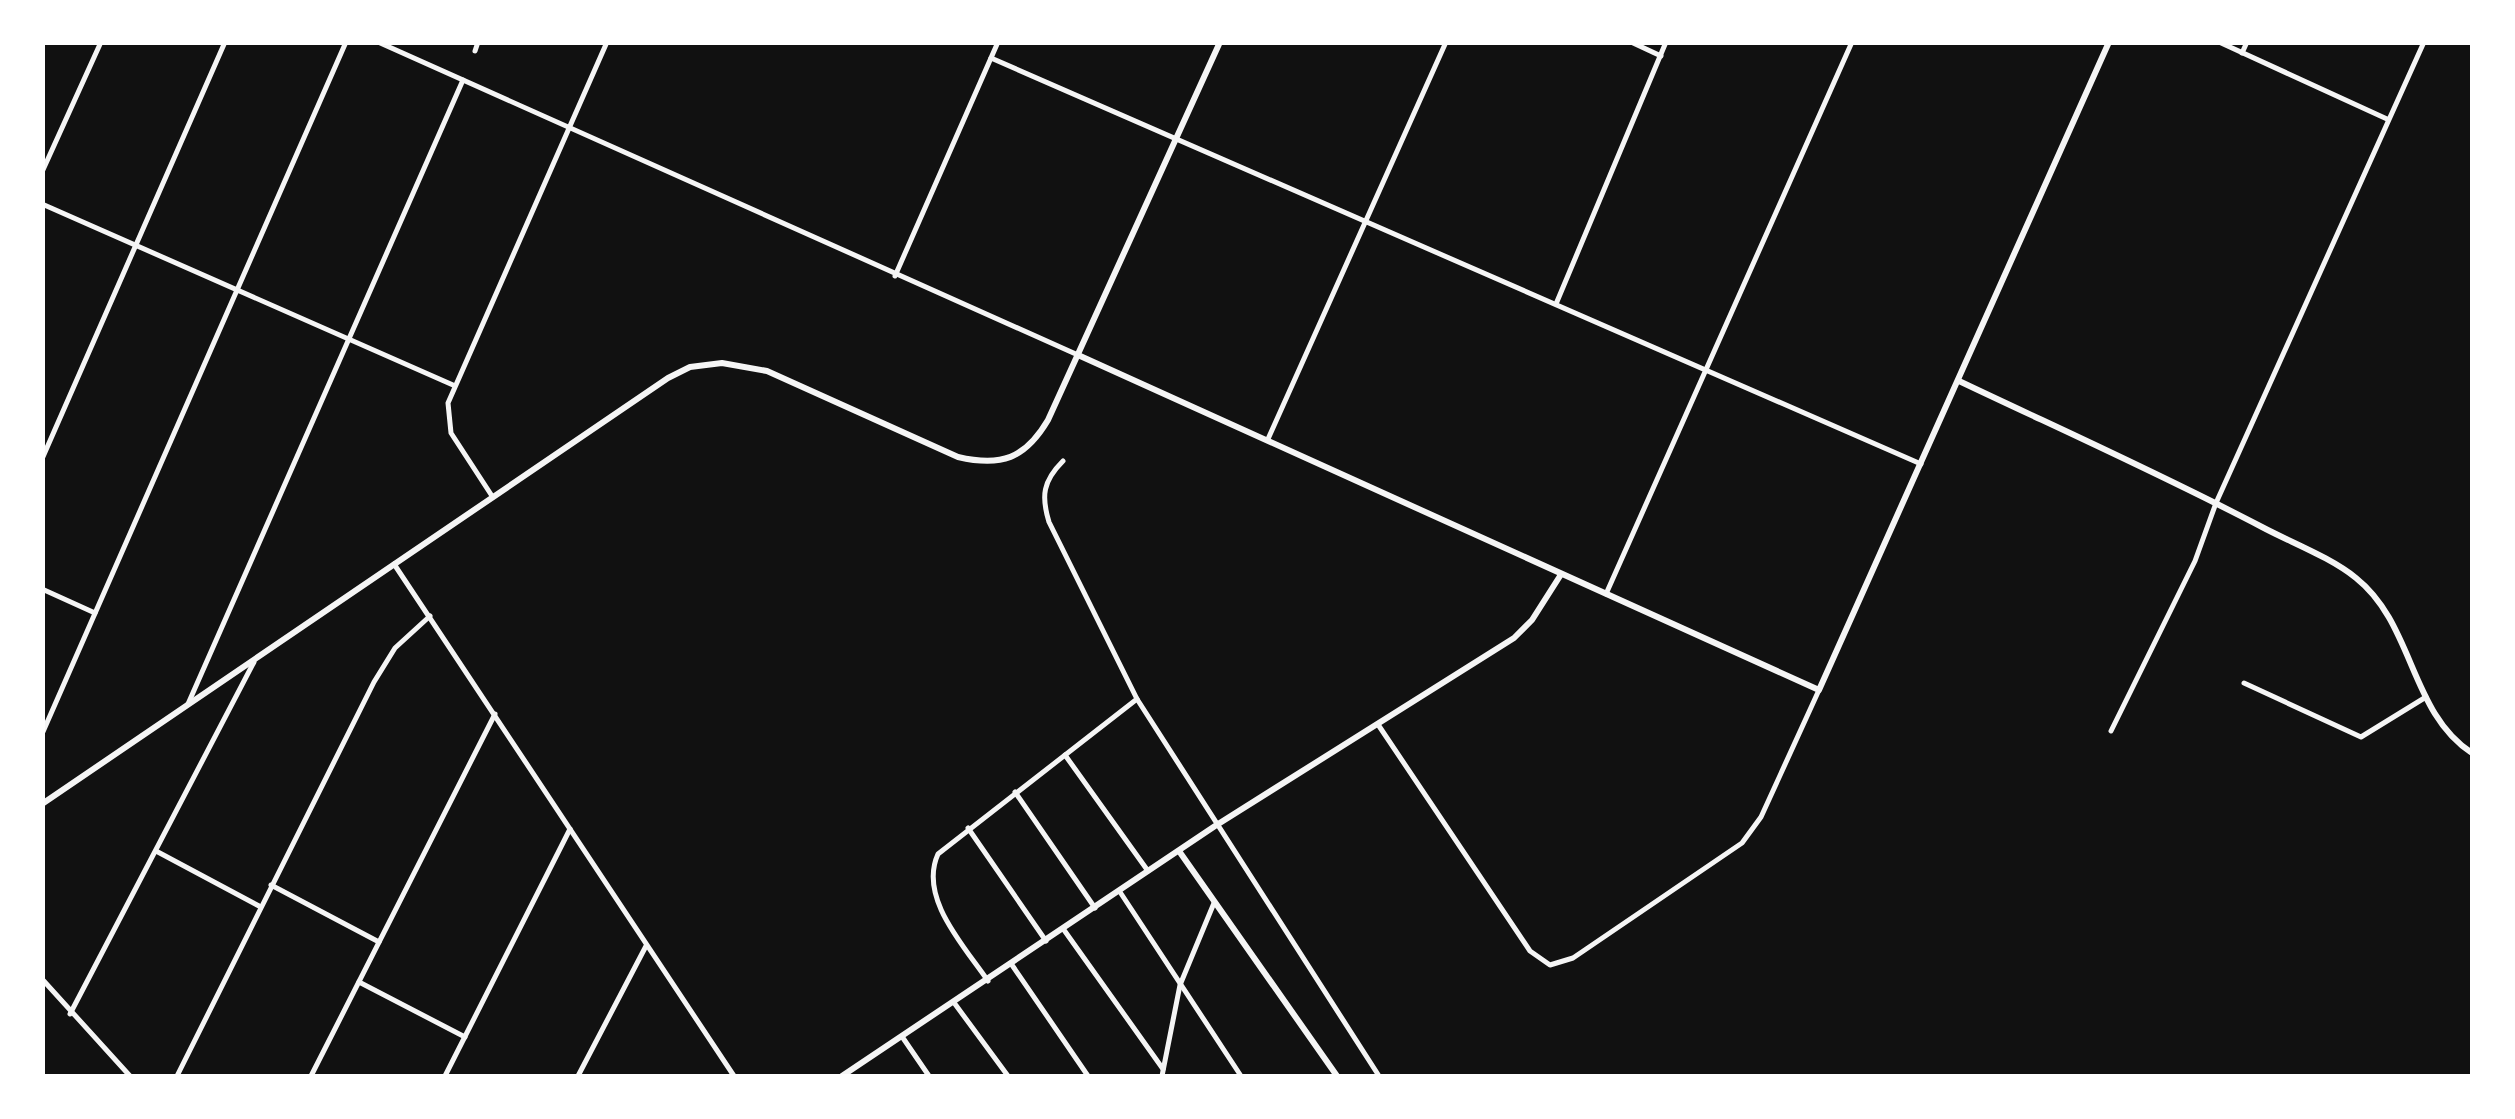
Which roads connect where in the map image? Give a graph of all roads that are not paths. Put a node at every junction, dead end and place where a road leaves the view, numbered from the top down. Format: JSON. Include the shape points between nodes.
{"nodes":[{"id":1,"x":101,"y":42,"type":"edge"},
{"id":2,"x":226,"y":42,"type":"edge"},
{"id":3,"x":346,"y":42,"type":"edge"},
{"id":4,"x":378,"y":42,"type":"edge"},
{"id":5,"x":478,"y":42,"type":"edge"},
{"id":6,"x":607,"y":42,"type":"edge"},
{"id":7,"x":998,"y":42,"type":"edge"},
{"id":8,"x":1220,"y":42,"type":"edge"},
{"id":9,"x":1446,"y":42,"type":"edge"},
{"id":10,"x":1631,"y":42,"type":"edge"},
{"id":11,"x":1666,"y":42,"type":"edge"},
{"id":12,"x":1852,"y":42,"type":"edge"},
{"id":13,"x":2109,"y":42,"type":"edge"},
{"id":14,"x":2218,"y":42,"type":"edge"},
{"id":15,"x":2247,"y":42,"type":"edge"},
{"id":16,"x":2424,"y":42,"type":"edge"},
{"id":17,"x":474,"y":51,"type":"dead end"},
{"id":18,"x":2242,"y":53,"type":"junction"},
{"id":19,"x":1660,"y":56,"type":"junction"},
{"id":20,"x":991,"y":58,"type":"junction"},
{"id":21,"x":463,"y":80,"type":"junction"},
{"id":22,"x":2387,"y":119,"type":"junction"},
{"id":23,"x":568,"y":130,"type":"junction"},
{"id":24,"x":1178,"y":139,"type":"junction"},
{"id":25,"x":42,"y":172,"type":"edge"},
{"id":26,"x":42,"y":204,"type":"edge"},
{"id":27,"x":1366,"y":220,"type":"junction"},
{"id":28,"x":138,"y":242,"type":"junction"},
{"id":29,"x":895,"y":276,"type":"junction"},
{"id":30,"x":235,"y":287,"type":"junction"},
{"id":31,"x":1556,"y":304,"type":"junction"},
{"id":32,"x":347,"y":340,"type":"junction"},
{"id":33,"x":1078,"y":354,"type":"junction"},
{"id":34,"x":1706,"y":370,"type":"junction"},
{"id":35,"x":1959,"y":382,"type":"junction"},
{"id":36,"x":453,"y":385,"type":"junction"},
{"id":37,"x":1268,"y":439,"type":"junction"},
{"id":38,"x":42,"y":459,"type":"edge"},
{"id":39,"x":1062,"y":461,"type":"dead end"},
{"id":40,"x":1921,"y":464,"type":"junction"},
{"id":41,"x":492,"y":496,"type":"junction"},
{"id":42,"x":2216,"y":503,"type":"junction"},
{"id":43,"x":394,"y":564,"type":"junction"},
{"id":44,"x":1560,"y":576,"type":"junction"},
{"id":45,"x":42,"y":589,"type":"edge"},
{"id":46,"x":1606,"y":594,"type":"junction"},
{"id":47,"x":95,"y":613,"type":"junction"},
{"id":48,"x":430,"y":616,"type":"junction"},
{"id":49,"x":255,"y":659,"type":"junction"},
{"id":50,"x":2244,"y":683,"type":"dead end"},
{"id":51,"x":1819,"y":690,"type":"junction"},
{"id":52,"x":2426,"y":697,"type":"junction"},
{"id":53,"x":1137,"y":698,"type":"junction"},
{"id":54,"x":187,"y":706,"type":"junction"},
{"id":55,"x":495,"y":714,"type":"junction"},
{"id":56,"x":1379,"y":726,"type":"junction"},
{"id":57,"x":2110,"y":731,"type":"dead end"},
{"id":58,"x":42,"y":734,"type":"edge"},
{"id":59,"x":2472,"y":753,"type":"edge"},
{"id":60,"x":1066,"y":755,"type":"junction"},
{"id":61,"x":1015,"y":792,"type":"junction"},
{"id":62,"x":42,"y":804,"type":"edge"},
{"id":63,"x":1215,"y":826,"type":"junction"},
{"id":64,"x":968,"y":828,"type":"junction"},
{"id":65,"x":570,"y":829,"type":"junction"},
{"id":66,"x":156,"y":851,"type":"junction"},
{"id":67,"x":1179,"y":851,"type":"junction"},
{"id":68,"x":1149,"y":872,"type":"junction"},
{"id":69,"x":270,"y":885,"type":"junction"},
{"id":70,"x":1120,"y":892,"type":"junction"},
{"id":71,"x":1216,"y":898,"type":"junction"},
{"id":72,"x":260,"y":906,"type":"junction"},
{"id":73,"x":1094,"y":908,"type":"junction"},
{"id":74,"x":1064,"y":930,"type":"junction"},
{"id":75,"x":379,"y":942,"type":"junction"},
{"id":76,"x":1046,"y":942,"type":"junction"},
{"id":77,"x":646,"y":946,"type":"junction"},
{"id":78,"x":1012,"y":965,"type":"junction"},
{"id":79,"x":42,"y":979,"type":"edge"},
{"id":80,"x":988,"y":981,"type":"junction"},
{"id":81,"x":359,"y":982,"type":"junction"},
{"id":82,"x":1180,"y":985,"type":"junction"},
{"id":83,"x":955,"y":1004,"type":"junction"},
{"id":84,"x":70,"y":1014,"type":"junction"},
{"id":85,"x":466,"y":1037,"type":"junction"},
{"id":86,"x":903,"y":1038,"type":"junction"},
{"id":87,"x":1163,"y":1073,"type":"edge"},
{"id":88,"x":446,"y":1074,"type":"edge"},
{"id":89,"x":853,"y":1074,"type":"edge"},
{"id":90,"x":130,"y":1076,"type":"edge"},
{"id":91,"x":177,"y":1076,"type":"edge"},
{"id":92,"x":310,"y":1076,"type":"edge"},
{"id":93,"x":460,"y":1076,"type":"edge"},
{"id":94,"x":578,"y":1076,"type":"edge"},
{"id":95,"x":734,"y":1076,"type":"edge"},
{"id":96,"x":842,"y":1076,"type":"edge"},
{"id":97,"x":929,"y":1076,"type":"edge"},
{"id":98,"x":1008,"y":1076,"type":"edge"},
{"id":99,"x":1088,"y":1076,"type":"edge"},
{"id":100,"x":1241,"y":1076,"type":"edge"},
{"id":101,"x":1337,"y":1076,"type":"edge"},
{"id":102,"x":1379,"y":1076,"type":"edge"}],
"edges":[{"from":1,"to":25,"type":"street"},
{"from":2,"to":28,"type":"street"},
{"from":3,"to":30,"type":"street"},
{"from":4,"to":21,"type":"street"},
{"from":5,"to":17,"type":"street"},
{"from":6,"to":23,"type":"street"},
{"from":7,"to":20,"type":"street"},
{"from":8,"to":24,"type":"street"},
{"from":9,"to":27,"type":"street"},
{"from":10,"to":19,"type":"street"},
{"from":11,"to":19,"type":"street"},
{"from":12,"to":34,"type":"street"},
{"from":13,"to":35,"type":"street"},
{"from":14,"to":18,"type":"street"},
{"from":15,"to":18,"type":"street"},
{"from":16,"to":22,"type":"street"},
{"from":18,"to":22,"type":"street"},
{"from":19,"to":31,"type":"street"},
{"from":20,"to":24,"type":"street"},
{"from":20,"to":29,"type":"street"},
{"from":21,"to":23,"type":"street"},
{"from":21,"to":32,"type":"street"},
{"from":22,"to":42,"type":"street"},
{"from":23,"to":29,"type":"street"},
{"from":23,"to":36,"type":"street"},
{"from":24,"to":27,"type":"street"},
{"from":24,"to":33,"type":"street"},
{"from":26,"to":28,"type":"street"},
{"from":27,"to":31,"type":"street"},
{"from":27,"to":37,"type":"street"},
{"from":28,"to":30,"type":"street"},
{"from":28,"to":38,"type":"street"},
{"from":29,"to":33,"type":"street"},
{"from":30,"to":32,"type":"street"},
{"from":30,"to":47,"type":"street"},
{"from":31,"to":34,"type":"street"},
{"from":32,"to":36,"type":"street"},
{"from":32,"to":54,"type":"street"},
{"from":33,"to":37,"type":"street"},
{"from":33,"to":41,"type":"street","via":[[1036,439],[1002,462],[958,457],[766,371],[722,363],[668,378]]},
{"from":34,"to":40,"type":"street"},
{"from":34,"to":46,"type":"street"},
{"from":35,"to":40,"type":"street"},
{"from":35,"to":42,"type":"street"},
{"from":36,"to":41,"type":"street","via":[[447,424]]},
{"from":37,"to":44,"type":"street"},
{"from":39,"to":53,"type":"street","via":[[1043,490],[1050,522]]},
{"from":40,"to":51,"type":"street"},
{"from":41,"to":43,"type":"street"},
{"from":42,"to":52,"type":"street","via":[[2354,576],[2399,630]]},
{"from":42,"to":57,"type":"street"},
{"from":43,"to":48,"type":"street"},
{"from":43,"to":49,"type":"street"},
{"from":44,"to":46,"type":"street"},
{"from":44,"to":56,"type":"street","via":[[1514,638]]},
{"from":45,"to":47,"type":"street"},
{"from":46,"to":51,"type":"street"},
{"from":47,"to":58,"type":"street"},
{"from":48,"to":55,"type":"street"},
{"from":48,"to":69,"type":"street","via":[[387,659]]},
{"from":49,"to":54,"type":"street"},
{"from":49,"to":66,"type":"street"},
{"from":50,"to":52,"type":"street","via":[[2362,738]]},
{"from":51,"to":56,"type":"street","via":[[1761,817],[1742,843],[1560,964],[1542,963],[1530,951]]},
{"from":52,"to":59,"type":"street","via":[[2448,732]]},
{"from":53,"to":60,"type":"street"},
{"from":53,"to":63,"type":"street"},
{"from":54,"to":62,"type":"street"},
{"from":55,"to":65,"type":"street"},
{"from":55,"to":75,"type":"street"},
{"from":56,"to":63,"type":"street"},
{"from":60,"to":61,"type":"street"},
{"from":60,"to":68,"type":"street"},
{"from":61,"to":64,"type":"street"},
{"from":61,"to":73,"type":"street"},
{"from":63,"to":67,"type":"street"},
{"from":63,"to":102,"type":"street"},
{"from":64,"to":76,"type":"street"},
{"from":64,"to":80,"type":"street","via":[[938,854],[935,893]]},
{"from":65,"to":77,"type":"street"},
{"from":65,"to":85,"type":"street"},
{"from":66,"to":72,"type":"street"},
{"from":66,"to":84,"type":"street"},
{"from":67,"to":68,"type":"street"},
{"from":67,"to":71,"type":"street"},
{"from":68,"to":70,"type":"street"},
{"from":69,"to":72,"type":"street"},
{"from":69,"to":75,"type":"street"},
{"from":70,"to":73,"type":"street"},
{"from":70,"to":82,"type":"street"},
{"from":71,"to":82,"type":"street"},
{"from":71,"to":101,"type":"street"},
{"from":72,"to":91,"type":"street"},
{"from":73,"to":74,"type":"street"},
{"from":74,"to":76,"type":"street"},
{"from":74,"to":87,"type":"street"},
{"from":75,"to":81,"type":"street"},
{"from":76,"to":78,"type":"street"},
{"from":77,"to":94,"type":"street"},
{"from":77,"to":95,"type":"street"},
{"from":78,"to":80,"type":"street"},
{"from":78,"to":99,"type":"street"},
{"from":79,"to":84,"type":"street"},
{"from":80,"to":83,"type":"street"},
{"from":81,"to":85,"type":"street"},
{"from":81,"to":92,"type":"street"},
{"from":82,"to":87,"type":"street"},
{"from":82,"to":100,"type":"street"},
{"from":83,"to":86,"type":"street"},
{"from":83,"to":98,"type":"street"},
{"from":84,"to":90,"type":"street"},
{"from":85,"to":88,"type":"street"},
{"from":86,"to":89,"type":"street"},
{"from":86,"to":97,"type":"street"},
{"from":88,"to":93,"type":"street"},
{"from":89,"to":96,"type":"street"}]}
